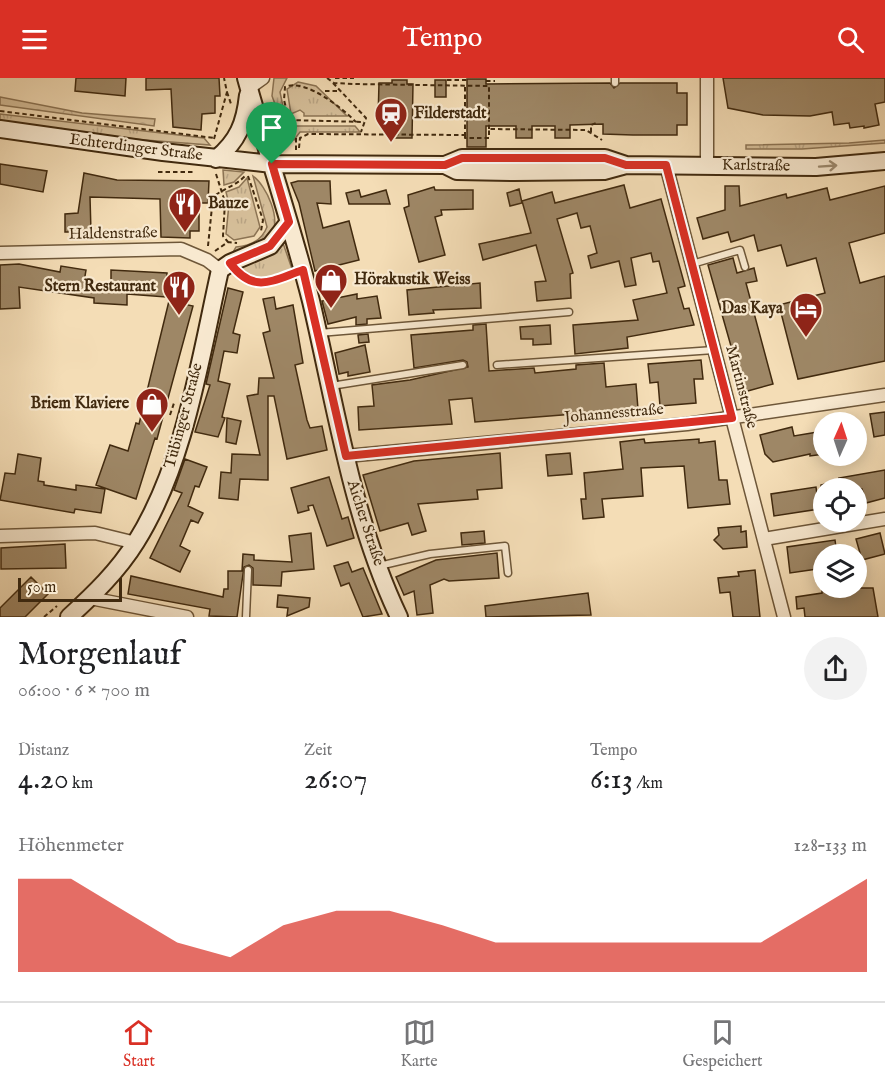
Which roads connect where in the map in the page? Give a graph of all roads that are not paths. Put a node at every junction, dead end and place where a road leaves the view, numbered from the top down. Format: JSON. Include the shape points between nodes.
{"nodes":[{"id":1,"x":263,"y":78,"type":"edge"},
{"id":2,"x":707,"y":78,"type":"edge"},
{"id":3,"x":247,"y":83,"type":"edge"},
{"id":4,"x":0,"y":129,"type":"edge"},
{"id":5,"x":216,"y":159,"type":"junction"},
{"id":6,"x":885,"y":160,"type":"edge"},
{"id":7,"x":272,"y":164,"type":"junction"},
{"id":8,"x":666,"y":165,"type":"junction"},
{"id":9,"x":707,"y":165,"type":"junction"},
{"id":10,"x":289,"y":222,"type":"junction"},
{"id":11,"x":0,"y":253,"type":"edge"},
{"id":12,"x":692,"y":264,"type":"junction"},
{"id":13,"x":225,"y":267,"type":"junction"},
{"id":14,"x":745,"y":267,"type":"dead end"},
{"id":15,"x":569,"y":312,"type":"dead end"},
{"id":16,"x":318,"y":333,"type":"junction"},
{"id":17,"x":715,"y":350,"type":"junction"},
{"id":18,"x":463,"y":365,"type":"dead end"},
{"id":19,"x":497,"y":365,"type":"dead end"},
{"id":20,"x":330,"y":386,"type":"junction"},
{"id":21,"x":885,"y":394,"type":"edge"},
{"id":22,"x":732,"y":418,"type":"junction"},
{"id":23,"x":346,"y":456,"type":"junction"},
{"id":24,"x":885,"y":519,"type":"edge"},
{"id":25,"x":0,"y":536,"type":"edge"},
{"id":26,"x":764,"y":540,"type":"junction"},
{"id":27,"x":136,"y":543,"type":"junction"},
{"id":28,"x":378,"y":566,"type":"junction"},
{"id":29,"x":248,"y":570,"type":"dead end"},
{"id":30,"x":508,"y":573,"type":"dead end"},
{"id":31,"x":90,"y":598,"type":"junction"},
{"id":32,"x":64,"y":611,"type":"edge"},
{"id":33,"x":187,"y":617,"type":"edge"},
{"id":34,"x":246,"y":617,"type":"edge"},
{"id":35,"x":399,"y":617,"type":"edge"},
{"id":36,"x":784,"y":617,"type":"edge"}],
"edges":[{"from":1,"to":3,"type":"street"},
{"from":2,"to":9,"type":"street"},
{"from":3,"to":5,"type":"main road","via":[[243,126]]},
{"from":3,"to":7,"type":"main road","name":"Aicher Straße"},
{"from":4,"to":5,"type":"main road","name":"Echterdinger Straße"},
{"from":5,"to":7,"type":"main road","name":"Echterdinger Straße"},
{"from":9,"to":6,"type":"main road","name":"Karlstraße","one_way":true,"via":[[816,166]]},
{"from":7,"to":8,"type":"main road","name":"Karlstraße","via":[[297,159],[445,165],[462,158],[516,165],[568,165],[605,158],[626,165]]},
{"from":7,"to":10,"type":"main road","name":"Aicher Straße"},
{"from":8,"to":9,"type":"main road","name":"Karlstraße"},
{"from":8,"to":12,"type":"street","name":"Martinstraße"},
{"from":10,"to":13,"type":"main road","via":[[270,246]]},
{"from":10,"to":16,"type":"main road","name":"Aicher Straße"},
{"from":11,"to":13,"type":"street","name":"Haldenstraße","via":[[181,249]]},
{"from":12,"to":14,"type":"lane","via":[[740,250]]},
{"from":12,"to":17,"type":"street","name":"Martinstraße"},
{"from":13,"to":27,"type":"main road","name":"Tübinger Straße","via":[[171,468]]},
{"from":15,"to":16,"type":"lane"},
{"from":16,"to":20,"type":"main road","name":"Aicher Straße"},
{"from":17,"to":19,"type":"lane"},
{"from":17,"to":22,"type":"street","name":"Martinstraße"},
{"from":18,"to":20,"type":"lane"},
{"from":20,"to":23,"type":"main road","name":"Aicher Straße"},
{"from":21,"to":22,"type":"street","name":"Johannesstraße"},
{"from":22,"to":23,"type":"street","name":"Johannesstraße"},
{"from":22,"to":26,"type":"street","name":"Martinstraße"},
{"from":23,"to":28,"type":"main road","name":"Aicher Straße"},
{"from":24,"to":26,"type":"street"},
{"from":25,"to":27,"type":"street","via":[[95,533]]},
{"from":26,"to":36,"type":"street","name":"Martinstraße"},
{"from":27,"to":31,"type":"main road","name":"Tübinger Straße"},
{"from":28,"to":30,"type":"lane","via":[[430,554],[505,546]]},
{"from":28,"to":35,"type":"main road","name":"Aicher Straße"},
{"from":29,"to":34,"type":"lane"},
{"from":31,"to":32,"type":"main road","name":"Tübinger Straße"},
{"from":31,"to":33,"type":"street"}]}
